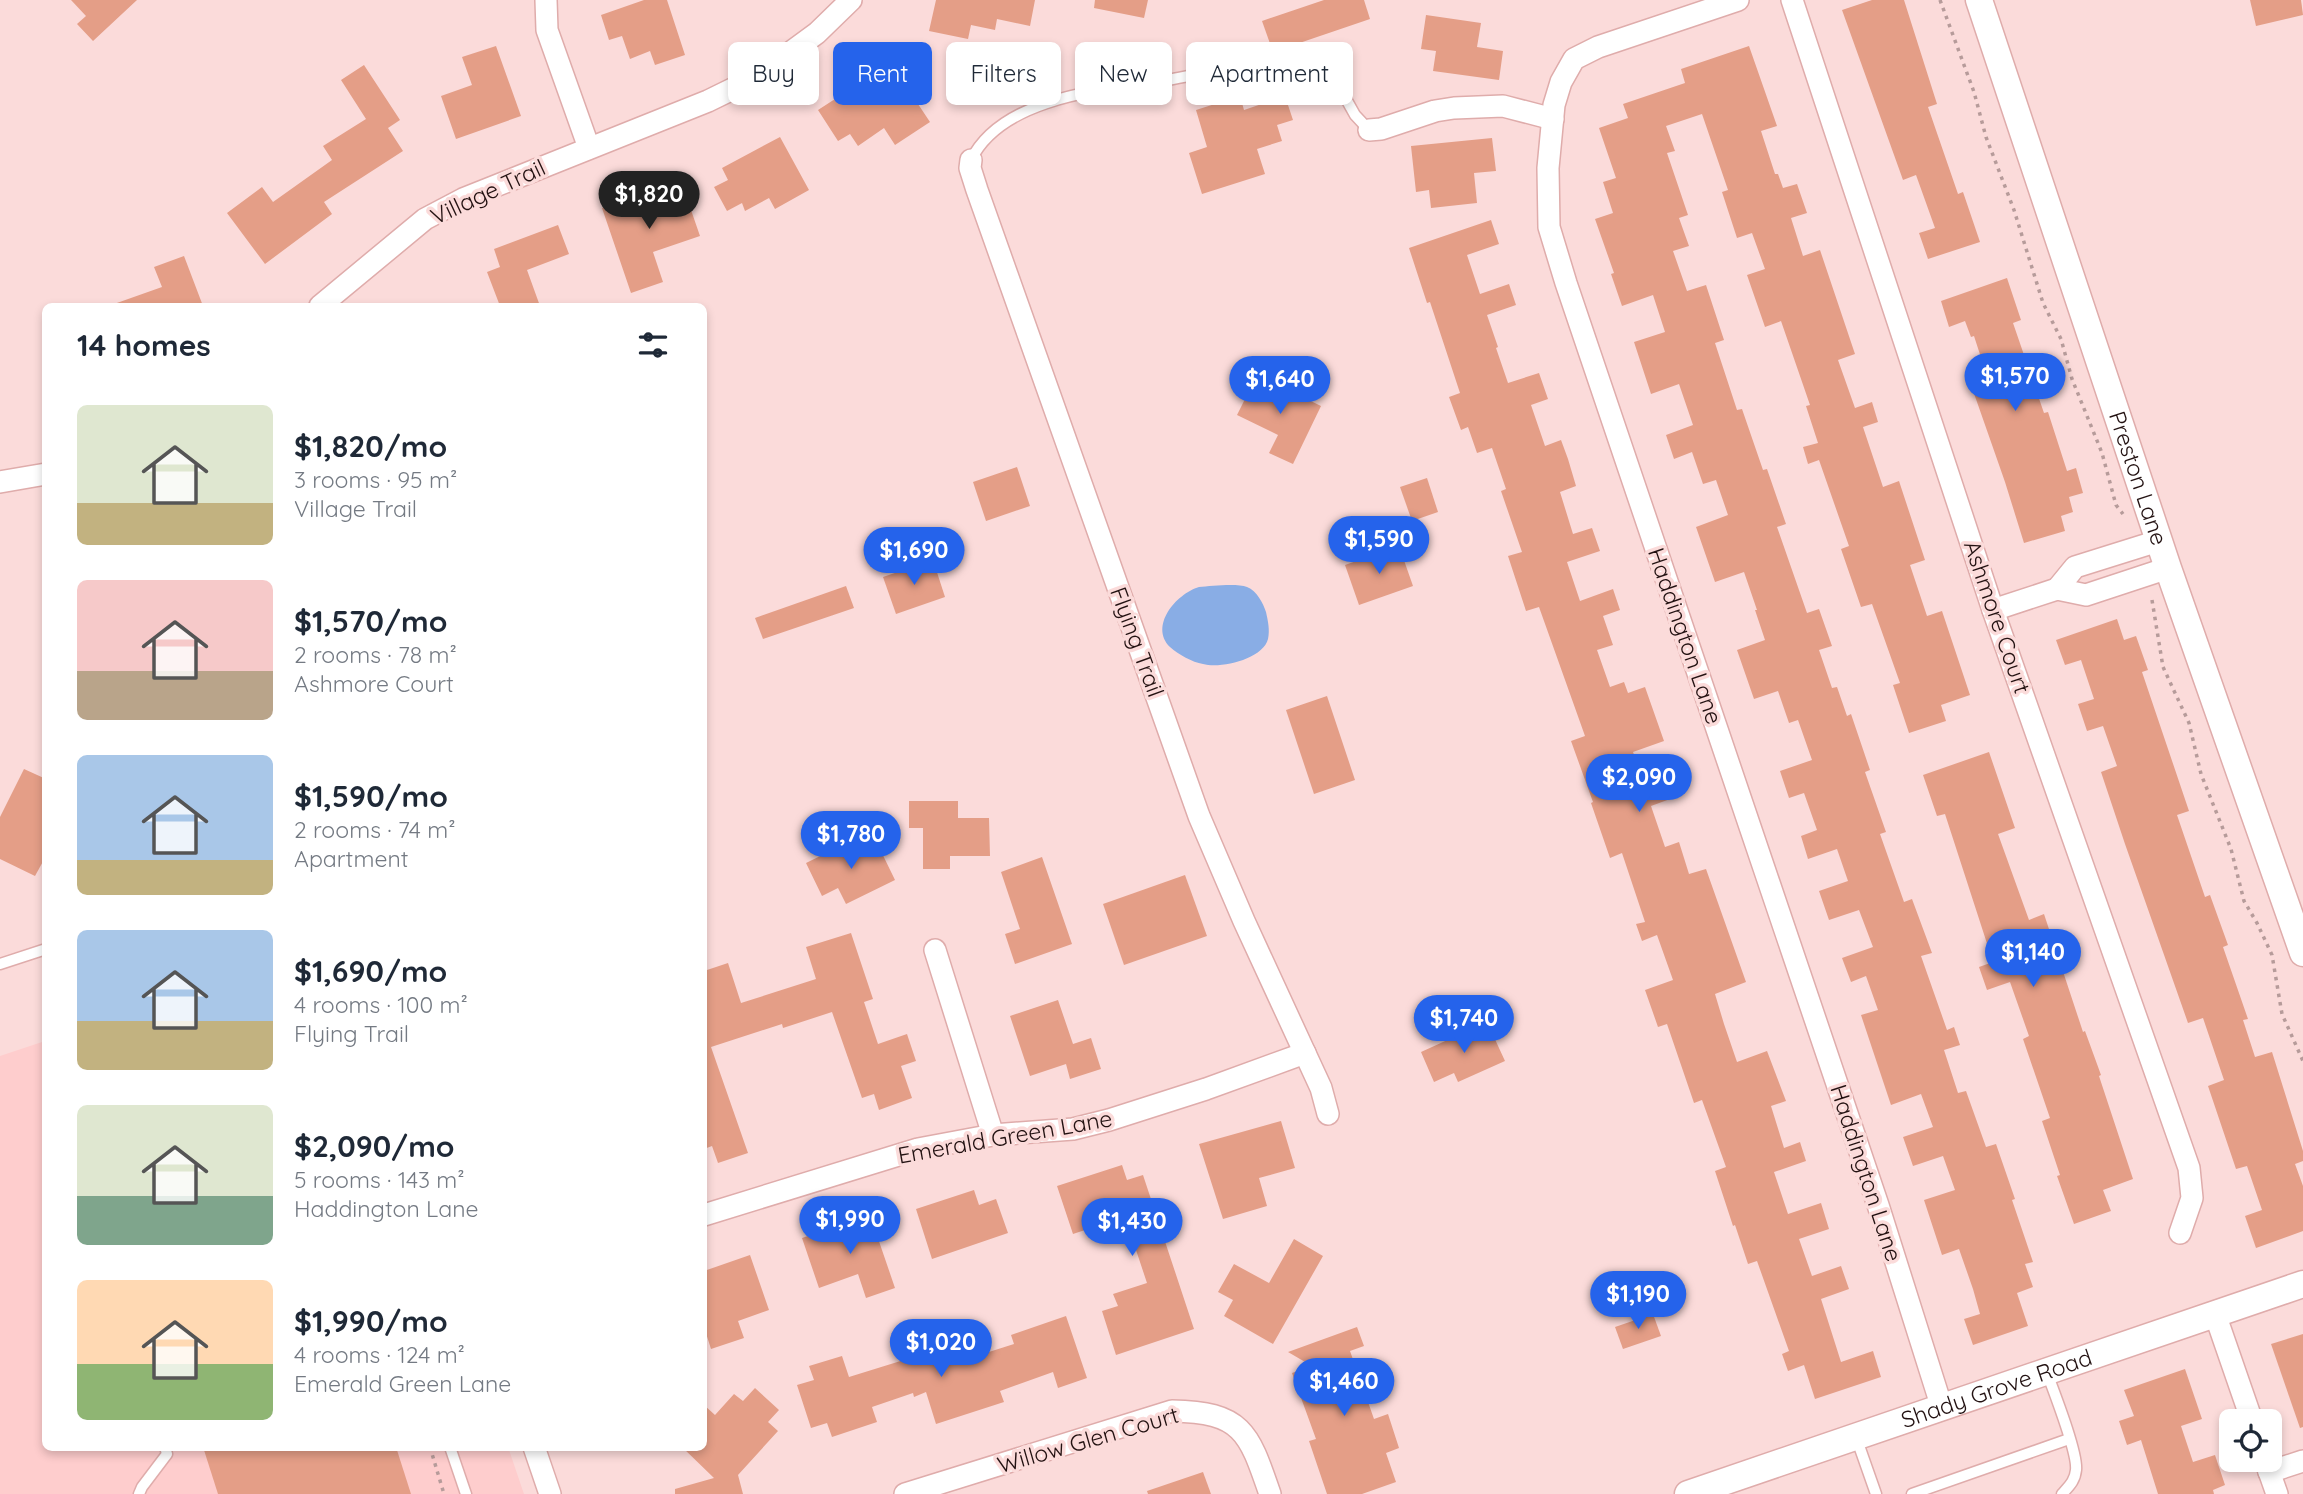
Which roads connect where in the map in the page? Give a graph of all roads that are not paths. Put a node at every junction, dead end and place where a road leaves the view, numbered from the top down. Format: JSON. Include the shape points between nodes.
{"nodes":[{"id":1,"x":546,"y":0,"type":"edge"},
{"id":2,"x":851,"y":0,"type":"edge"},
{"id":3,"x":1738,"y":0,"type":"edge"},
{"id":4,"x":1792,"y":0,"type":"edge"},
{"id":5,"x":1979,"y":0,"type":"edge"},
{"id":6,"x":1553,"y":119,"type":"junction"},
{"id":7,"x":1369,"y":130,"type":"joint"},
{"id":8,"x":589,"y":148,"type":"junction"},
{"id":9,"x":971,"y":160,"type":"joint"},
{"id":10,"x":324,"y":303,"type":"edge"},
{"id":11,"x":42,"y":475,"type":"edge"},
{"id":12,"x":0,"y":482,"type":"edge"},
{"id":13,"x":2158,"y":541,"type":"junction"},
{"id":14,"x":2168,"y":568,"type":"junction"},
{"id":15,"x":2057,"y":589,"type":"junction"},
{"id":16,"x":1993,"y":610,"type":"junction"},
{"id":17,"x":42,"y":949,"type":"edge"},
{"id":18,"x":935,"y":950,"type":"dead end"},
{"id":19,"x":2303,"y":953,"type":"edge"},
{"id":20,"x":0,"y":964,"type":"edge"},
{"id":21,"x":1305,"y":1053,"type":"junction"},
{"id":22,"x":1328,"y":1114,"type":"dead end"},
{"id":23,"x":993,"y":1135,"type":"junction"},
{"id":24,"x":707,"y":1214,"type":"edge"},
{"id":25,"x":2180,"y":1233,"type":"dead end"},
{"id":26,"x":2303,"y":1284,"type":"edge"},
{"id":27,"x":2215,"y":1314,"type":"junction"},
{"id":28,"x":2046,"y":1372,"type":"junction"},
{"id":29,"x":1942,"y":1408,"type":"junction"},
{"id":30,"x":2248,"y":1409,"type":"edge"},
{"id":31,"x":1856,"y":1437,"type":"junction"},
{"id":32,"x":2069,"y":1439,"type":"junction"},
{"id":33,"x":166,"y":1451,"type":"edge"},
{"id":34,"x":451,"y":1451,"type":"edge"},
{"id":35,"x":535,"y":1451,"type":"edge"},
{"id":36,"x":2303,"y":1461,"type":"edge"},
{"id":37,"x":2282,"y":1464,"type":"edge"},
{"id":38,"x":2269,"y":1472,"type":"edge"},
{"id":39,"x":139,"y":1494,"type":"edge"},
{"id":40,"x":466,"y":1494,"type":"edge"},
{"id":41,"x":550,"y":1494,"type":"edge"},
{"id":42,"x":905,"y":1494,"type":"edge"},
{"id":43,"x":1270,"y":1494,"type":"edge"},
{"id":44,"x":1688,"y":1494,"type":"edge"},
{"id":45,"x":1876,"y":1494,"type":"edge"},
{"id":46,"x":1912,"y":1494,"type":"edge"},
{"id":47,"x":2062,"y":1494,"type":"edge"},
{"id":48,"x":2277,"y":1494,"type":"edge"}],
"edges":[{"from":1,"to":8,"type":"street","via":[[547,30]]},
{"from":2,"to":8,"type":"street","name":"Village Trail","via":[[817,33],[757,77]]},
{"from":3,"to":6,"type":"street","name":"Haddington Lane","via":[[1574,59],[1561,82]]},
{"from":4,"to":16,"type":"street","name":"Ashmore Court"},
{"from":5,"to":13,"type":"street","name":"Preston Lane"},
{"from":6,"to":7,"type":"street","via":[[1503,106],[1454,108]]},
{"from":6,"to":29,"type":"street","name":"Haddington Lane","via":[[1548,168],[1552,239],[1878,1205]]},
{"from":7,"to":9,"type":"lane","via":[[1336,81],[1215,71],[1096,91],[1035,107],[1001,127]]},
{"from":8,"to":10,"type":"street","name":"Village Trail","via":[[425,219]]},
{"from":9,"to":21,"type":"street","name":"Flying Trail","via":[[977,190],[1199,816]]},
{"from":11,"to":12,"type":"street"},
{"from":13,"to":14,"type":"street","name":"Preston Lane"},
{"from":13,"to":15,"type":"street","via":[[2075,567]]},
{"from":14,"to":15,"type":"street","via":[[2086,595]]},
{"from":14,"to":19,"type":"street","name":"Preston Lane"},
{"from":15,"to":16,"type":"street"},
{"from":16,"to":25,"type":"street","name":"Ashmore Court","via":[[2189,1168],[2192,1198]]},
{"from":17,"to":20,"type":"lane"},
{"from":18,"to":23,"type":"street"},
{"from":21,"to":22,"type":"street","name":"Flying Trail"},
{"from":21,"to":23,"type":"street","name":"Emerald Green Lane","via":[[1109,1120],[1073,1129]]},
{"from":23,"to":24,"type":"street","name":"Emerald Green Lane","via":[[918,1149]]},
{"from":26,"to":27,"type":"street","name":"Shady Grove Road"},
{"from":27,"to":28,"type":"street","name":"Shady Grove Road"},
{"from":27,"to":30,"type":"street"},
{"from":28,"to":29,"type":"street","name":"Shady Grove Road"},
{"from":28,"to":32,"type":"lane"},
{"from":29,"to":31,"type":"street","name":"Shady Grove Road"},
{"from":31,"to":44,"type":"street","name":"Shady Grove Road"},
{"from":31,"to":45,"type":"lane"},
{"from":32,"to":46,"type":"lane"},
{"from":32,"to":47,"type":"lane","via":[[2077,1467],[2073,1482]]},
{"from":33,"to":39,"type":"lane"},
{"from":34,"to":40,"type":"lane"},
{"from":35,"to":41,"type":"street"},
{"from":36,"to":37,"type":"street"},
{"from":38,"to":48,"type":"street"},
{"from":42,"to":43,"type":"street","name":"Willow Glen Court","via":[[1172,1411],[1225,1419],[1244,1434]]}]}
